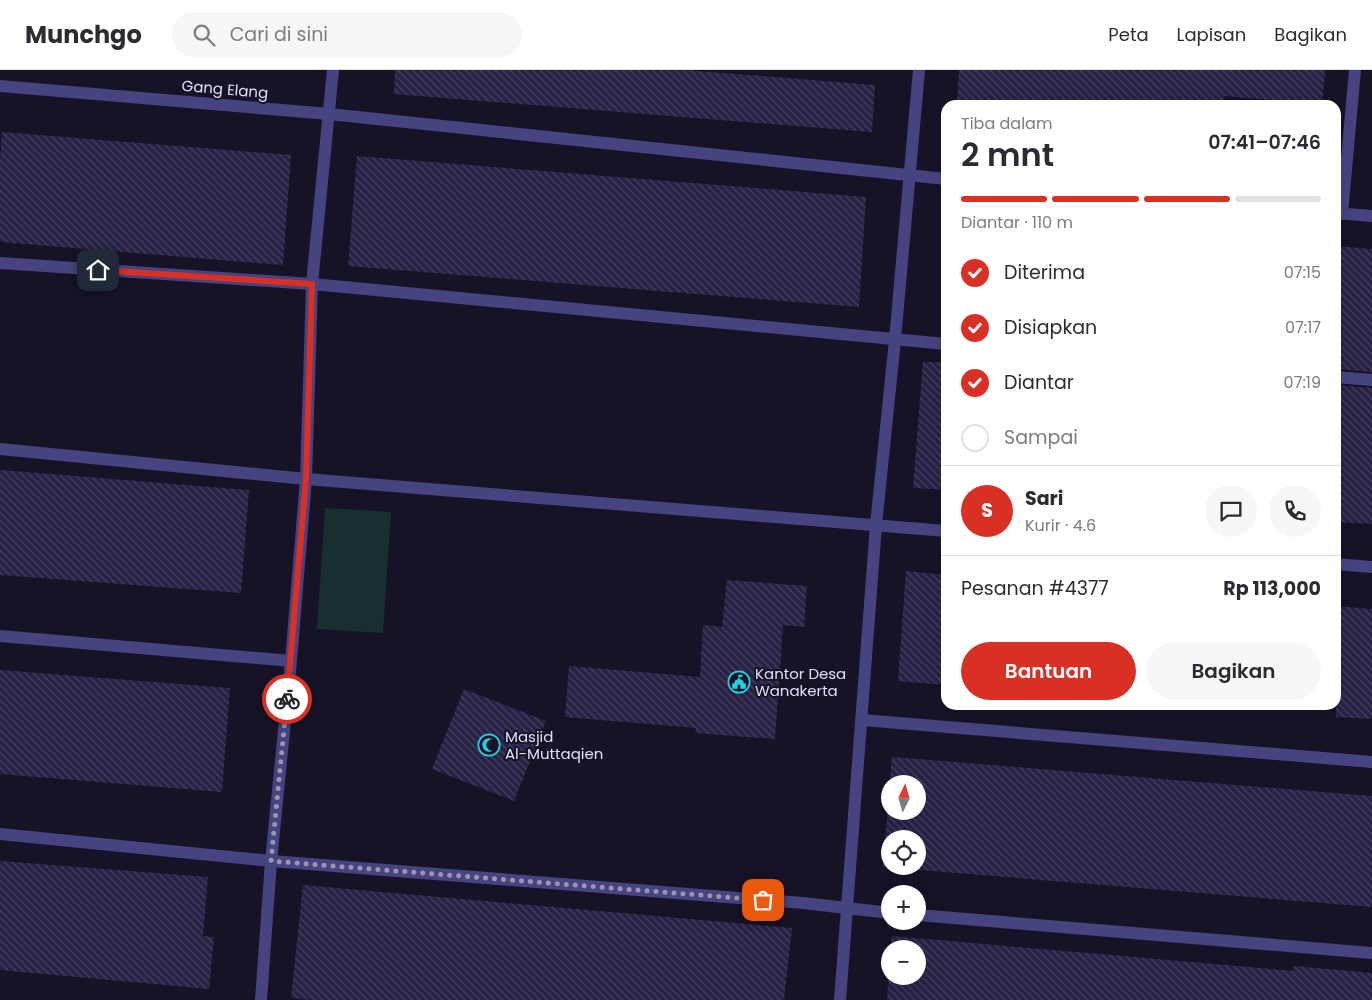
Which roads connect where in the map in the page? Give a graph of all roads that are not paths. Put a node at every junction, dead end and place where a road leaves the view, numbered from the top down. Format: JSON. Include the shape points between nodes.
{"nodes":[{"id":1,"x":333,"y":70,"type":"edge"},
{"id":2,"x":919,"y":70,"type":"edge"},
{"id":3,"x":1355,"y":70,"type":"edge"},
{"id":4,"x":0,"y":86,"type":"edge"},
{"id":5,"x":328,"y":114,"type":"junction"},
{"id":6,"x":909,"y":175,"type":"junction"},
{"id":7,"x":941,"y":178,"type":"edge"},
{"id":8,"x":1341,"y":196,"type":"edge"},
{"id":9,"x":1341,"y":214,"type":"edge"},
{"id":10,"x":1372,"y":216,"type":"edge"},
{"id":11,"x":0,"y":263,"type":"edge"},
{"id":12,"x":312,"y":284,"type":"junction"},
{"id":13,"x":895,"y":340,"type":"junction"},
{"id":14,"x":941,"y":344,"type":"edge"},
{"id":15,"x":1341,"y":377,"type":"edge"},
{"id":16,"x":1372,"y":380,"type":"edge"},
{"id":17,"x":0,"y":449,"type":"edge"},
{"id":18,"x":306,"y":478,"type":"junction"},
{"id":19,"x":876,"y":525,"type":"junction"},
{"id":20,"x":941,"y":531,"type":"edge"},
{"id":21,"x":1341,"y":564,"type":"edge"},
{"id":22,"x":1372,"y":567,"type":"edge"},
{"id":23,"x":0,"y":636,"type":"edge"},
{"id":24,"x":291,"y":661,"type":"junction"},
{"id":25,"x":862,"y":720,"type":"junction"},
{"id":26,"x":1372,"y":762,"type":"edge"},
{"id":27,"x":0,"y":834,"type":"edge"},
{"id":28,"x":271,"y":861,"type":"junction"},
{"id":29,"x":846,"y":908,"type":"junction"},
{"id":30,"x":881,"y":912,"type":"edge"},
{"id":31,"x":926,"y":916,"type":"edge"},
{"id":32,"x":1372,"y":953,"type":"edge"},
{"id":33,"x":261,"y":1000,"type":"edge"},
{"id":34,"x":840,"y":1000,"type":"edge"}],
"edges":[{"from":1,"to":5,"type":"street"},
{"from":2,"to":6,"type":"street"},
{"from":3,"to":8,"type":"street"},
{"from":4,"to":5,"type":"street","name":"Gang Elang"},
{"from":5,"to":6,"type":"street","name":"Gang Elang"},
{"from":5,"to":12,"type":"street"},
{"from":6,"to":7,"type":"street","name":"Gang Elang"},
{"from":6,"to":13,"type":"street"},
{"from":9,"to":10,"type":"street"},
{"from":11,"to":12,"type":"street"},
{"from":12,"to":13,"type":"street"},
{"from":12,"to":18,"type":"street"},
{"from":13,"to":14,"type":"street"},
{"from":13,"to":19,"type":"street"},
{"from":15,"to":16,"type":"street"},
{"from":17,"to":18,"type":"street"},
{"from":18,"to":19,"type":"street"},
{"from":18,"to":24,"type":"street"},
{"from":19,"to":20,"type":"street"},
{"from":19,"to":25,"type":"street"},
{"from":21,"to":22,"type":"street"},
{"from":23,"to":24,"type":"street"},
{"from":24,"to":28,"type":"street"},
{"from":25,"to":26,"type":"street"},
{"from":25,"to":29,"type":"street"},
{"from":27,"to":28,"type":"street"},
{"from":28,"to":29,"type":"street"},
{"from":28,"to":33,"type":"street"},
{"from":29,"to":30,"type":"street"},
{"from":29,"to":34,"type":"street"},
{"from":31,"to":32,"type":"street"}]}
